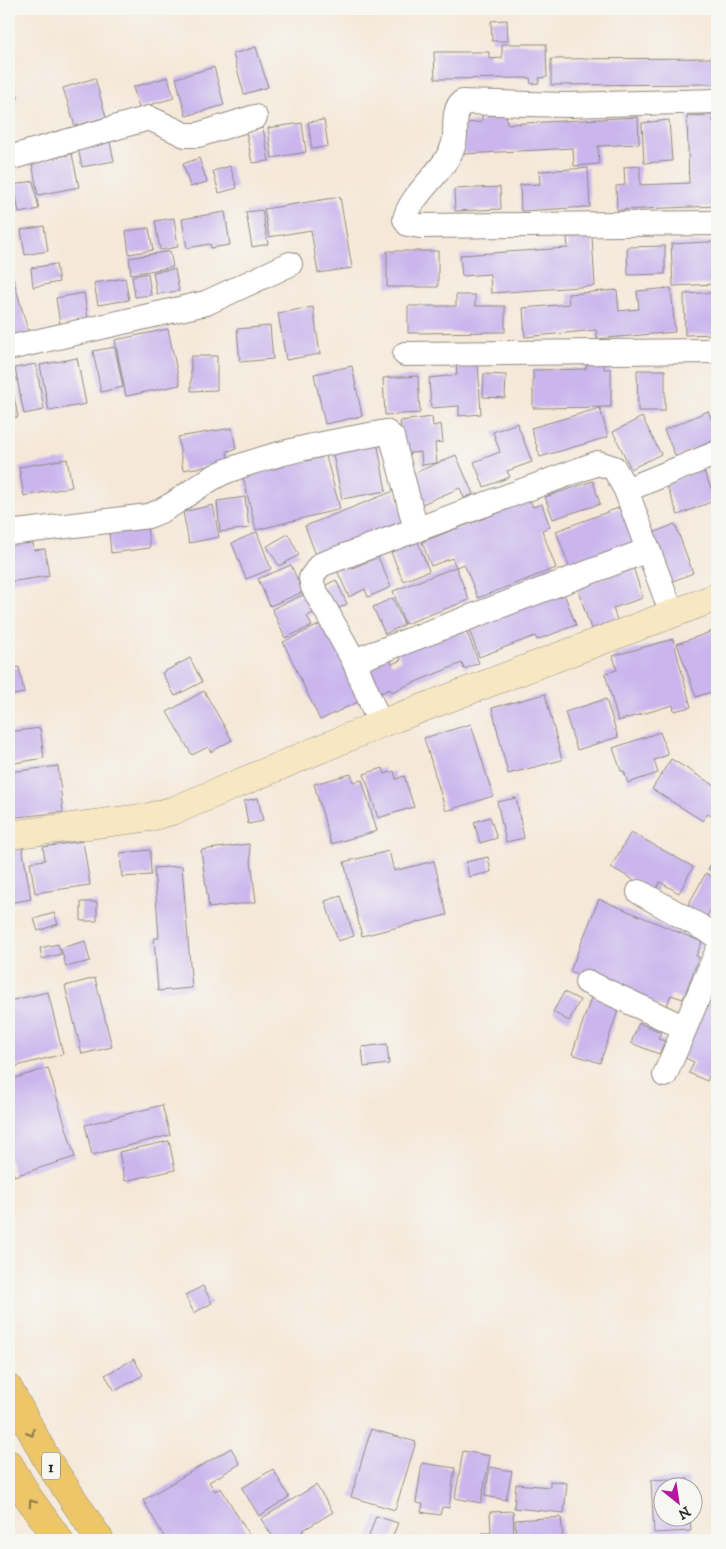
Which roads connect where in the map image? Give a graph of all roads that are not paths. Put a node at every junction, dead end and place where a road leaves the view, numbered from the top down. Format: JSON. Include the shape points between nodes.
{"nodes":[{"id":1,"x":717,"y":101,"type":"edge"},
{"id":2,"x":255,"y":116,"type":"dead end"},
{"id":3,"x":9,"y":158,"type":"edge"},
{"id":4,"x":717,"y":223,"type":"edge"},
{"id":5,"x":290,"y":264,"type":"dead end"},
{"id":6,"x":9,"y":348,"type":"edge"},
{"id":7,"x":717,"y":351,"type":"edge"},
{"id":8,"x":405,"y":354,"type":"dead end"},
{"id":9,"x":717,"y":454,"type":"edge"},
{"id":10,"x":626,"y":490,"type":"junction"},
{"id":11,"x":416,"y":530,"type":"junction"},
{"id":12,"x":9,"y":533,"type":"edge"},
{"id":13,"x":648,"y":550,"type":"junction"},
{"id":14,"x":717,"y":596,"type":"edge"},
{"id":15,"x":672,"y":614,"type":"junction"},
{"id":16,"x":354,"y":661,"type":"junction"},
{"id":17,"x":380,"y":724,"type":"junction"},
{"id":18,"x":9,"y":835,"type":"edge"},
{"id":19,"x":639,"y":892,"type":"dead end"},
{"id":20,"x":717,"y":936,"type":"edge"},
{"id":21,"x":717,"y":952,"type":"edge"},
{"id":22,"x":587,"y":982,"type":"dead end"},
{"id":23,"x":685,"y":1028,"type":"junction"},
{"id":24,"x":665,"y":1074,"type":"dead end"},
{"id":25,"x":9,"y":1389,"type":"edge"},
{"id":26,"x":9,"y":1464,"type":"edge"},
{"id":27,"x":59,"y":1540,"type":"edge"},
{"id":28,"x":100,"y":1540,"type":"edge"}],
"edges":[{"from":1,"to":4,"type":"street","via":[[566,106],[462,102],[457,108],[455,141],[451,151],[405,219],[408,224],[420,226]]},
{"from":2,"to":3,"type":"street","via":[[194,136],[149,118]]},
{"from":5,"to":6,"type":"street","via":[[206,303]]},
{"from":7,"to":8,"type":"street"},
{"from":9,"to":10,"type":"street"},
{"from":10,"to":11,"type":"street","via":[[614,468],[598,463]]},
{"from":10,"to":13,"type":"street"},
{"from":11,"to":12,"type":"street","via":[[392,437],[386,432],[309,445],[225,472],[168,508],[148,516]]},
{"from":11,"to":16,"type":"street","via":[[320,565],[311,578]]},
{"from":13,"to":15,"type":"street"},
{"from":13,"to":16,"type":"street"},
{"from":14,"to":15,"type":"street"},
{"from":15,"to":17,"type":"street"},
{"from":16,"to":17,"type":"street"},
{"from":17,"to":18,"type":"street","via":[[175,810]]},
{"from":19,"to":20,"type":"street"},
{"from":21,"to":23,"type":"street"},
{"from":22,"to":23,"type":"street"},
{"from":23,"to":24,"type":"street"},
{"from":25,"to":28,"type":"highway","number":"1","one_way":true,"via":[[47,1460]]},
{"from":27,"to":26,"type":"highway","number":"1","one_way":true}]}
